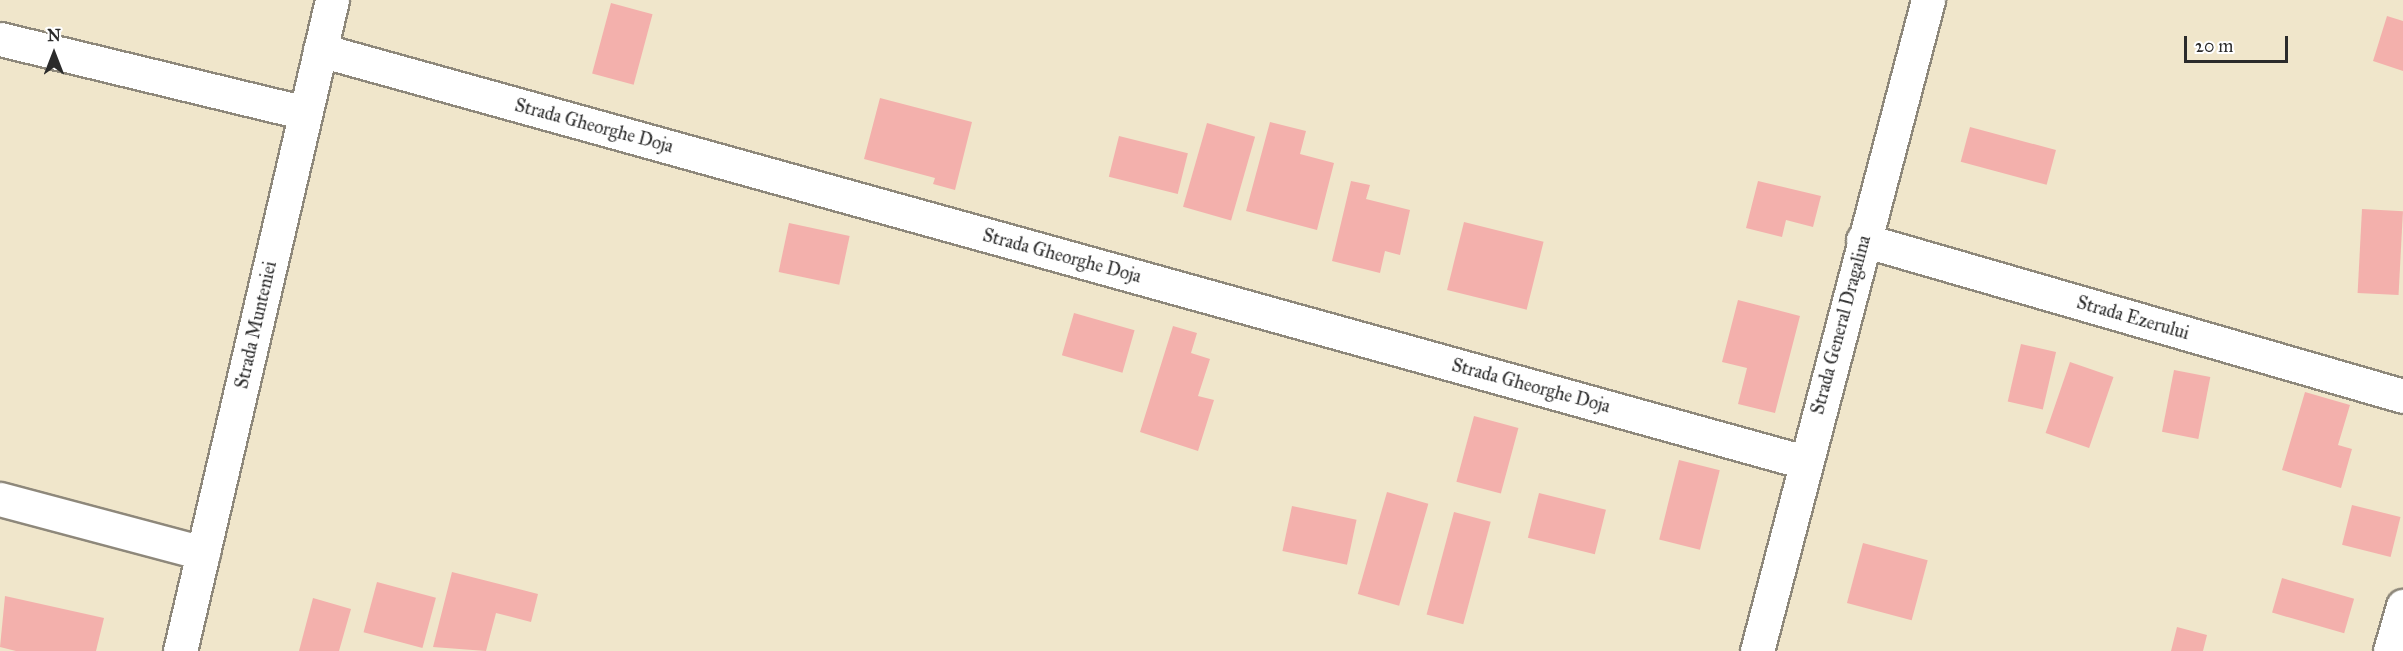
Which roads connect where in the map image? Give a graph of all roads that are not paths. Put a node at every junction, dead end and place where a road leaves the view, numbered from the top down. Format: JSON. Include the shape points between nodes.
{"nodes":[{"id":1,"x":332,"y":0,"type":"edge"},
{"id":2,"x":1928,"y":0,"type":"edge"},
{"id":3,"x":0,"y":39,"type":"edge"},
{"id":4,"x":320,"y":50,"type":"junction"},
{"id":5,"x":305,"y":113,"type":"junction"},
{"id":6,"x":1863,"y":240,"type":"junction"},
{"id":7,"x":2403,"y":396,"type":"edge"},
{"id":8,"x":1805,"y":462,"type":"junction"},
{"id":9,"x":0,"y":500,"type":"edge"},
{"id":10,"x":203,"y":553,"type":"junction"},
{"id":11,"x":2403,"y":606,"type":"edge"},
{"id":12,"x":180,"y":651,"type":"edge"},
{"id":13,"x":1757,"y":651,"type":"edge"},
{"id":14,"x":2390,"y":651,"type":"edge"}],
"edges":[{"from":1,"to":4,"type":"street","name":"Strada Munteniei"},
{"from":2,"to":6,"type":"street","name":"Strada General Dragalina"},
{"from":3,"to":5,"type":"street"},
{"from":4,"to":5,"type":"street","name":"Strada Munteniei"},
{"from":4,"to":8,"type":"street","name":"Strada Gheorghe Doja"},
{"from":5,"to":10,"type":"street","name":"Strada Munteniei"},
{"from":6,"to":7,"type":"street","name":"Strada Ezerului"},
{"from":6,"to":8,"type":"street","name":"Strada General Dragalina"},
{"from":8,"to":13,"type":"street","name":"Strada General Dragalina"},
{"from":9,"to":10,"type":"street"},
{"from":10,"to":12,"type":"street","name":"Strada Munteniei"},
{"from":11,"to":14,"type":"street"}]}
